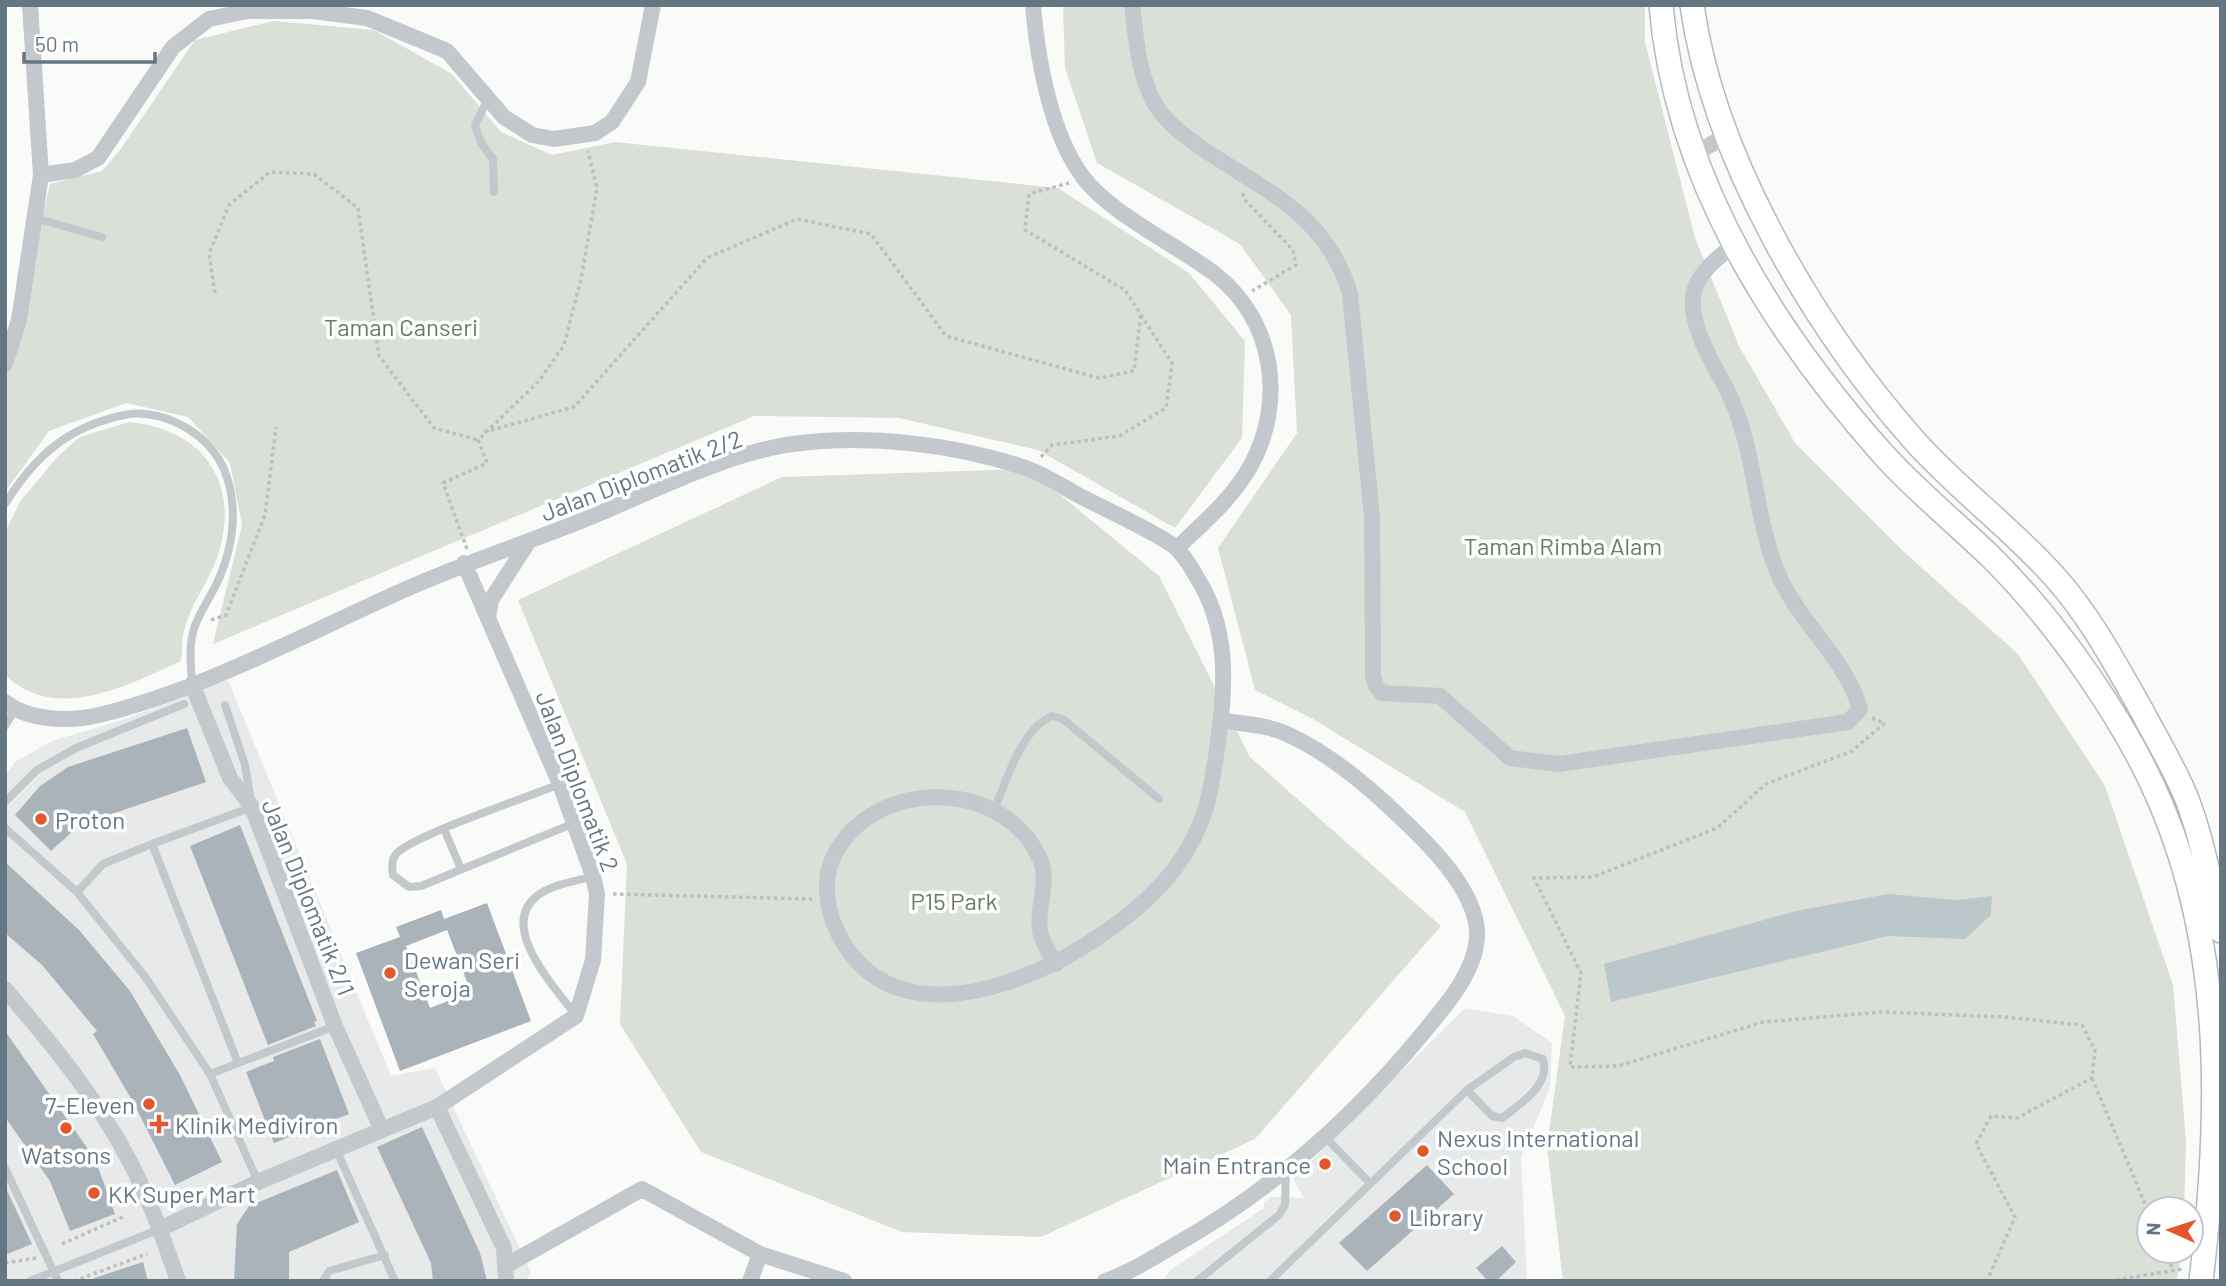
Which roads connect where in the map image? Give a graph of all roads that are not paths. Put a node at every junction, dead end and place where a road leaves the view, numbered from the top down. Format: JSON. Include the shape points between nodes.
{"nodes":[{"id":1,"x":30,"y":5,"type":"edge"},
{"id":2,"x":653,"y":5,"type":"edge"},
{"id":3,"x":1033,"y":5,"type":"edge"},
{"id":4,"x":1132,"y":5,"type":"edge"},
{"id":5,"x":1661,"y":5,"type":"edge"},
{"id":6,"x":1692,"y":5,"type":"edge"},
{"id":7,"x":488,"y":99,"type":"junction"},
{"id":8,"x":1727,"y":135,"type":"junction"},
{"id":9,"x":1693,"y":155,"type":"junction"},
{"id":10,"x":41,"y":175,"type":"junction"},
{"id":11,"x":494,"y":192,"type":"dead end"},
{"id":12,"x":34,"y":218,"type":"junction"},
{"id":13,"x":102,"y":237,"type":"dead end"},
{"id":14,"x":1735,"y":244,"type":"junction"},
{"id":15,"x":12,"y":321,"type":"edge"},
{"id":16,"x":5,"y":364,"type":"edge"},
{"id":17,"x":5,"y":504,"type":"edge"},
{"id":18,"x":527,"y":544,"type":"junction"},
{"id":19,"x":1177,"y":548,"type":"junction"},
{"id":20,"x":467,"y":562,"type":"junction"},
{"id":21,"x":488,"y":620,"type":"junction"},
{"id":22,"x":192,"y":684,"type":"junction"},
{"id":23,"x":184,"y":704,"type":"dead end"},
{"id":24,"x":225,"y":705,"type":"dead end"},
{"id":25,"x":10,"y":706,"type":"edge"},
{"id":26,"x":1221,"y":720,"type":"junction"},
{"id":27,"x":5,"y":726,"type":"edge"},
{"id":28,"x":560,"y":784,"type":"junction"},
{"id":29,"x":2186,"y":798,"type":"junction"},
{"id":30,"x":1159,"y":799,"type":"dead end"},
{"id":31,"x":5,"y":802,"type":"edge"},
{"id":32,"x":252,"y":807,"type":"junction"},
{"id":33,"x":2163,"y":809,"type":"junction"},
{"id":34,"x":994,"y":810,"type":"junction"},
{"id":35,"x":572,"y":824,"type":"junction"},
{"id":36,"x":5,"y":828,"type":"edge"},
{"id":37,"x":444,"y":829,"type":"junction"},
{"id":38,"x":152,"y":844,"type":"junction"},
{"id":39,"x":461,"y":869,"type":"junction"},
{"id":40,"x":593,"y":876,"type":"junction"},
{"id":41,"x":77,"y":892,"type":"junction"},
{"id":42,"x":2221,"y":931,"type":"edge"},
{"id":43,"x":1056,"y":964,"type":"junction"},
{"id":44,"x":5,"y":989,"type":"edge"},
{"id":45,"x":576,"y":1016,"type":"junction"},
{"id":46,"x":335,"y":1026,"type":"junction"},
{"id":47,"x":238,"y":1063,"type":"junction"},
{"id":48,"x":210,"y":1074,"type":"junction"},
{"id":49,"x":1466,"y":1090,"type":"junction"},
{"id":50,"x":437,"y":1107,"type":"junction"},
{"id":51,"x":381,"y":1128,"type":"junction"},
{"id":52,"x":1325,"y":1137,"type":"junction"},
{"id":53,"x":336,"y":1148,"type":"junction"},
{"id":54,"x":2216,"y":1159,"type":"edge"},
{"id":55,"x":5,"y":1168,"type":"edge"},
{"id":56,"x":1286,"y":1170,"type":"junction"},
{"id":57,"x":258,"y":1182,"type":"junction"},
{"id":58,"x":1369,"y":1182,"type":"junction"},
{"id":59,"x":2216,"y":1183,"type":"edge"},
{"id":60,"x":160,"y":1229,"type":"junction"},
{"id":61,"x":760,"y":1254,"type":"junction"},
{"id":62,"x":385,"y":1255,"type":"junction"},
{"id":63,"x":55,"y":1271,"type":"junction"},
{"id":64,"x":506,"y":1273,"type":"edge"},
{"id":65,"x":2202,"y":1274,"type":"edge"},
{"id":66,"x":1121,"y":1278,"type":"edge"},
{"id":67,"x":30,"y":1281,"type":"edge"},
{"id":68,"x":58,"y":1281,"type":"edge"},
{"id":69,"x":177,"y":1281,"type":"edge"},
{"id":70,"x":323,"y":1281,"type":"edge"},
{"id":71,"x":395,"y":1281,"type":"edge"},
{"id":72,"x":750,"y":1281,"type":"edge"},
{"id":73,"x":844,"y":1281,"type":"edge"},
{"id":74,"x":1105,"y":1281,"type":"edge"},
{"id":75,"x":1197,"y":1281,"type":"edge"},
{"id":76,"x":1270,"y":1281,"type":"edge"}],
"edges":[{"from":1,"to":10,"type":"street"},
{"from":2,"to":7,"type":"street","via":[[638,82],[612,122],[583,135],[554,139],[532,135],[504,117]]},
{"from":3,"to":19,"type":"street","via":[[1066,153],[1103,199],[1216,275],[1240,298],[1269,358],[1270,412],[1250,467],[1221,505]]},
{"from":4,"to":14,"type":"street","via":[[1139,60],[1156,105],[1184,136],[1310,221],[1344,273],[1373,517],[1376,686],[1382,693],[1440,696],[1510,758],[1559,764],[1848,722],[1860,709],[1853,685],[1808,627],[1776,569],[1747,446],[1728,392],[1704,352],[1694,292],[1707,267]]},
{"from":5,"to":9,"type":"street","via":[[1665,47]]},
{"from":6,"to":8,"type":"street","via":[[1698,48]]},
{"from":7,"to":10,"type":"street","via":[[447,51],[367,18],[313,11],[247,11],[209,19],[173,47],[98,158],[75,170]]},
{"from":7,"to":11,"type":"lane","via":[[475,125],[493,159]]},
{"from":8,"to":9,"type":"street"},
{"from":8,"to":29,"type":"street","via":[[1757,208],[1848,356],[1912,438],[2053,575],[2110,653]]},
{"from":9,"to":14,"type":"street"},
{"from":10,"to":12,"type":"street"},
{"from":12,"to":13,"type":"lane"},
{"from":12,"to":15,"type":"street"},
{"from":14,"to":33,"type":"street","via":[[1772,310],[1882,453],[1993,560],[2056,630],[2098,689]]},
{"from":15,"to":16,"type":"street"},
{"from":17,"to":22,"type":"lane","via":[[44,452],[87,426],[133,413],[158,416],[188,429],[213,453],[233,498],[234,524],[230,551],[195,625]]},
{"from":18,"to":19,"type":"street","name":"Jalan Diplomatik 2/2","via":[[702,470],[789,444],[845,441],[948,448],[1029,469]]},
{"from":18,"to":20,"type":"street","name":"Jalan Diplomatik 2/2"},
{"from":18,"to":21,"type":"street","via":[[491,600]]},
{"from":19,"to":26,"type":"street","via":[[1214,608],[1225,669]]},
{"from":20,"to":21,"type":"street","name":"Jalan Diplomatik 2"},
{"from":20,"to":22,"type":"street","name":"Jalan Diplomatik 2/2"},
{"from":21,"to":28,"type":"street","name":"Jalan Diplomatik 2"},
{"from":22,"to":25,"type":"street","name":"Jalan Diplomatik 2/2","via":[[94,716],[51,719]]},
{"from":22,"to":32,"type":"street","name":"Jalan Diplomatik 2/1","via":[[230,778]]},
{"from":23,"to":31,"type":"lane","via":[[76,748],[37,770]]},
{"from":24,"to":32,"type":"lane","via":[[246,765]]},
{"from":25,"to":27,"type":"lane"},
{"from":26,"to":43,"type":"street","via":[[1209,807],[1177,866],[1132,915]]},
{"from":26,"to":52,"type":"street","via":[[1287,734],[1354,776],[1404,820],[1453,875],[1468,896],[1476,919],[1477,939],[1470,965],[1446,1004],[1382,1082]]},
{"from":28,"to":35,"type":"street","name":"Jalan Diplomatik 2"},
{"from":28,"to":37,"type":"lane"},
{"from":29,"to":33,"type":"street"},
{"from":29,"to":42,"type":"street"},
{"from":30,"to":34,"type":"lane","via":[[1063,719],[1052,716],[1040,721],[1024,744]]},
{"from":32,"to":38,"type":"lane"},
{"from":32,"to":46,"type":"street","name":"Jalan Diplomatik 2/1"},
{"from":33,"to":54,"type":"street","via":[[2204,945]]},
{"from":34,"to":43,"type":"street","via":[[1022,834],[1045,867],[1039,928]]},
{"from":34,"to":43,"type":"street","via":[[926,797],[872,814],[839,846],[828,868],[829,900],[840,937],[870,972],[898,986],[937,993],[996,988]]},
{"from":35,"to":39,"type":"lane"},
{"from":35,"to":40,"type":"street","name":"Jalan Diplomatik 2"},
{"from":36,"to":41,"type":"lane"},
{"from":37,"to":39,"type":"lane"},
{"from":37,"to":39,"type":"lane","via":[[396,854],[393,875],[409,887],[421,886]]},
{"from":38,"to":41,"type":"lane","via":[[103,864]]},
{"from":38,"to":47,"type":"lane"},
{"from":40,"to":45,"type":"street","name":"Jalan Diplomatik 2","via":[[597,894],[593,960]]},
{"from":40,"to":45,"type":"lane","via":[[539,894],[525,910],[522,922],[531,952]]},
{"from":41,"to":48,"type":"lane","via":[[146,978]]},
{"from":44,"to":60,"type":"street","via":[[82,1084],[130,1161]]},
{"from":45,"to":50,"type":"street"},
{"from":46,"to":47,"type":"lane"},
{"from":46,"to":51,"type":"street","name":"Jalan Diplomatik 2/1"},
{"from":47,"to":48,"type":"lane"},
{"from":48,"to":57,"type":"lane"},
{"from":49,"to":49,"type":"lane","via":[[1514,1057],[1525,1053],[1544,1059],[1545,1076],[1539,1086],[1502,1118],[1492,1116]]},
{"from":49,"to":58,"type":"lane"},
{"from":50,"to":51,"type":"street"},
{"from":50,"to":64,"type":"street","via":[[504,1248]]},
{"from":51,"to":53,"type":"street"},
{"from":52,"to":56,"type":"street"},
{"from":52,"to":58,"type":"lane"},
{"from":53,"to":57,"type":"street"},
{"from":53,"to":62,"type":"lane"},
{"from":54,"to":59,"type":"street"},
{"from":55,"to":63,"type":"lane"},
{"from":56,"to":66,"type":"street","via":[[1213,1223]]},
{"from":56,"to":75,"type":"lane","via":[[1285,1205],[1279,1214]]},
{"from":57,"to":60,"type":"street"},
{"from":58,"to":76,"type":"lane"},
{"from":59,"to":65,"type":"street"},
{"from":60,"to":63,"type":"lane"},
{"from":60,"to":69,"type":"street"},
{"from":61,"to":64,"type":"street","via":[[642,1189]]},
{"from":61,"to":72,"type":"street"},
{"from":61,"to":73,"type":"street"},
{"from":62,"to":70,"type":"lane","via":[[329,1271]]},
{"from":62,"to":71,"type":"lane"},
{"from":63,"to":67,"type":"lane"},
{"from":63,"to":68,"type":"lane"},
{"from":66,"to":74,"type":"street"}]}
